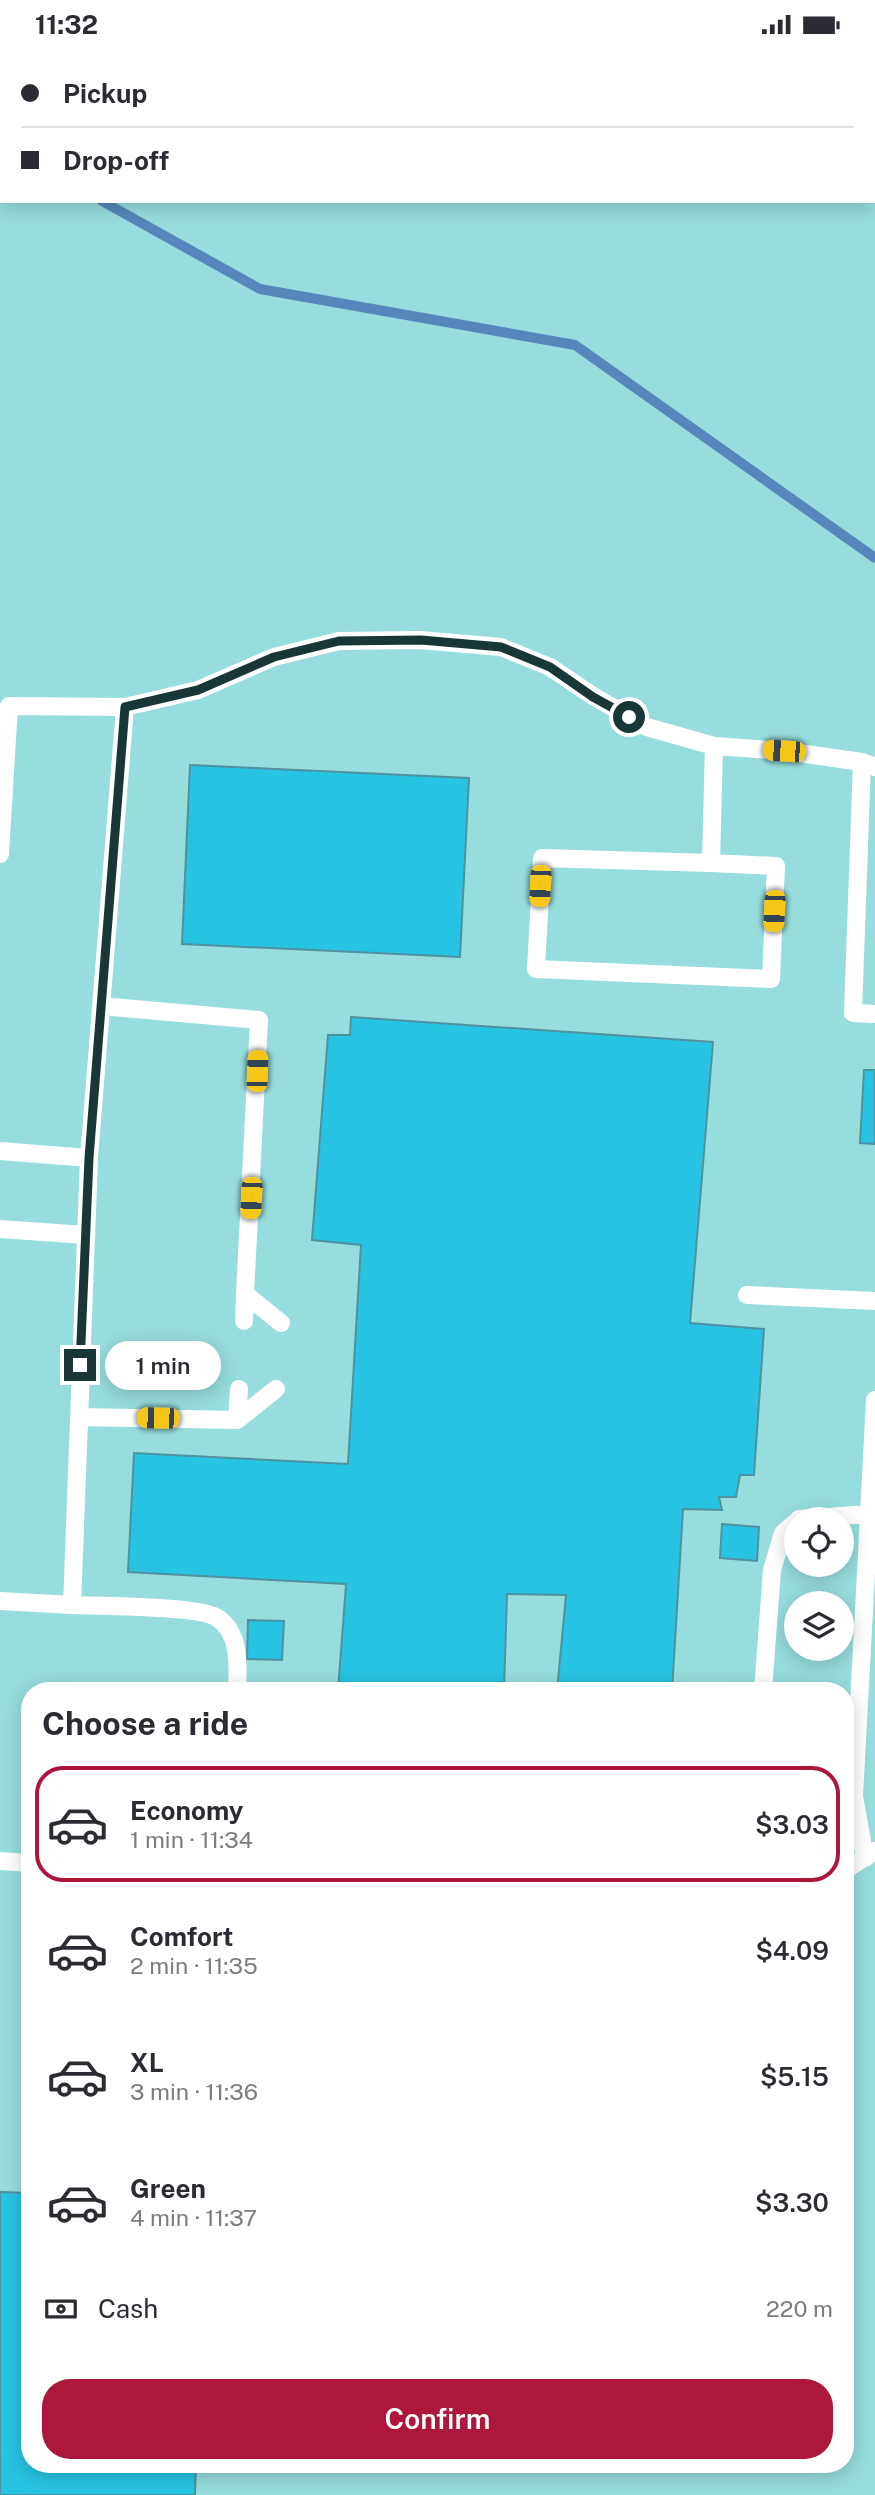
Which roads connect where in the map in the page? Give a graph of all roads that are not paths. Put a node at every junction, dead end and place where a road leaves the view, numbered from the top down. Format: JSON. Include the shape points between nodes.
{"nodes":[{"id":1,"x":4,"y":705,"type":"edge"},
{"id":2,"x":125,"y":707,"type":"junction"},
{"id":3,"x":715,"y":746,"type":"junction"},
{"id":4,"x":868,"y":764,"type":"edge"},
{"id":5,"x":0,"y":854,"type":"edge"},
{"id":6,"x":711,"y":863,"type":"junction"},
{"id":7,"x":101,"y":1006,"type":"junction"},
{"id":8,"x":875,"y":1014,"type":"edge"},
{"id":9,"x":0,"y":1151,"type":"edge"},
{"id":10,"x":89,"y":1158,"type":"junction"},
{"id":11,"x":0,"y":1229,"type":"edge"},
{"id":12,"x":85,"y":1235,"type":"junction"},
{"id":13,"x":246,"y":1294,"type":"junction"},
{"id":14,"x":747,"y":1294,"type":"dead end"},
{"id":15,"x":875,"y":1301,"type":"edge"},
{"id":16,"x":244,"y":1321,"type":"dead end"},
{"id":17,"x":281,"y":1323,"type":"dead end"},
{"id":18,"x":239,"y":1389,"type":"dead end"},
{"id":19,"x":276,"y":1389,"type":"dead end"},
{"id":20,"x":875,"y":1399,"type":"edge"},
{"id":21,"x":79,"y":1417,"type":"junction"},
{"id":22,"x":237,"y":1420,"type":"junction"},
{"id":23,"x":869,"y":1514,"type":"junction"},
{"id":24,"x":854,"y":1515,"type":"edge"},
{"id":25,"x":784,"y":1532,"type":"edge"},
{"id":26,"x":871,"y":1554,"type":"edge"},
{"id":27,"x":0,"y":1601,"type":"edge"},
{"id":28,"x":72,"y":1605,"type":"junction"},
{"id":29,"x":238,"y":1682,"type":"edge"},
{"id":30,"x":764,"y":1682,"type":"edge"},
{"id":31,"x":870,"y":1854,"type":"edge"},
{"id":32,"x":0,"y":1861,"type":"edge"},
{"id":33,"x":21,"y":1862,"type":"edge"},
{"id":34,"x":854,"y":1864,"type":"edge"}],
"edges":[{"from":1,"to":2,"type":"lane"},
{"from":1,"to":5,"type":"lane"},
{"from":2,"to":3,"type":"lane","via":[[198,690],[274,657],[339,641],[421,640],[501,647],[550,667],[647,727]]},
{"from":2,"to":7,"type":"lane"},
{"from":3,"to":4,"type":"lane"},
{"from":3,"to":6,"type":"lane"},
{"from":4,"to":8,"type":"lane","via":[[853,1013]]},
{"from":6,"to":6,"type":"lane","via":[[542,858],[536,969],[771,979],[776,866]]},
{"from":7,"to":10,"type":"lane"},
{"from":7,"to":13,"type":"lane","via":[[259,1020]]},
{"from":9,"to":10,"type":"lane"},
{"from":10,"to":12,"type":"lane"},
{"from":11,"to":12,"type":"lane"},
{"from":12,"to":21,"type":"lane"},
{"from":13,"to":16,"type":"lane"},
{"from":13,"to":17,"type":"lane"},
{"from":14,"to":15,"type":"lane"},
{"from":18,"to":22,"type":"lane"},
{"from":19,"to":22,"type":"lane"},
{"from":20,"to":23,"type":"lane"},
{"from":21,"to":22,"type":"lane"},
{"from":21,"to":28,"type":"lane"},
{"from":23,"to":24,"type":"lane"},
{"from":23,"to":26,"type":"lane"},
{"from":25,"to":30,"type":"lane","via":[[772,1570]]},
{"from":26,"to":31,"type":"lane","via":[[854,1796]]},
{"from":27,"to":28,"type":"lane"},
{"from":28,"to":29,"type":"lane","via":[[216,1616],[231,1634],[239,1657]]},
{"from":31,"to":34,"type":"lane"},
{"from":32,"to":33,"type":"lane"}]}
